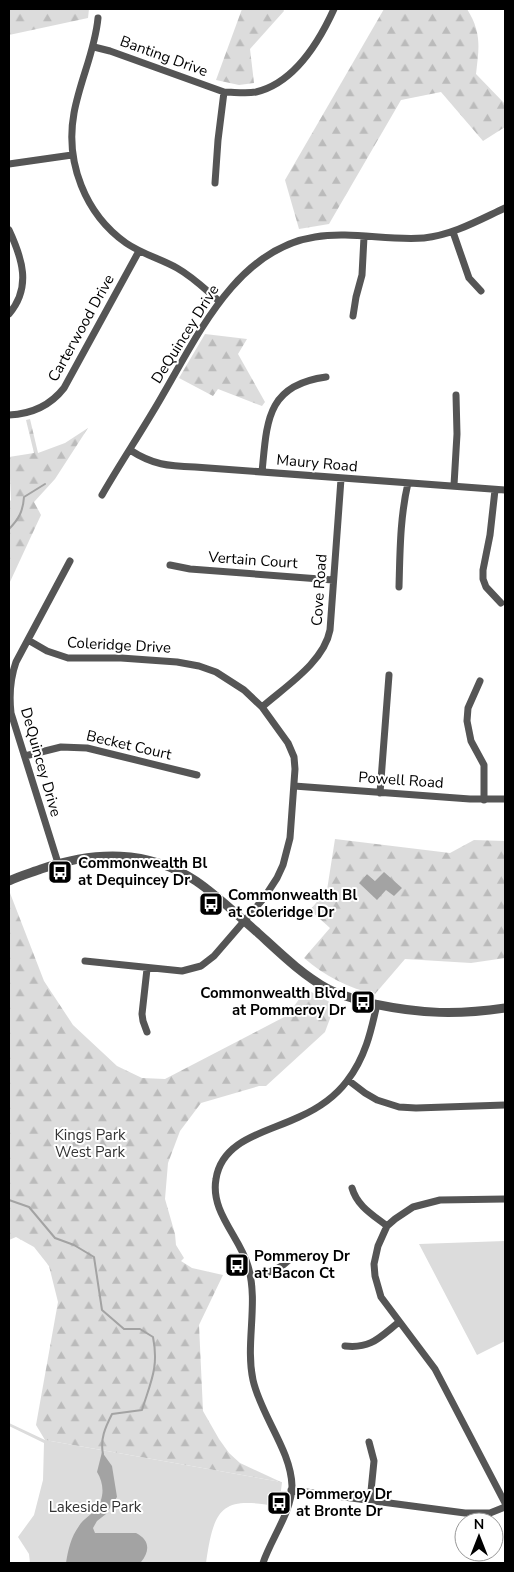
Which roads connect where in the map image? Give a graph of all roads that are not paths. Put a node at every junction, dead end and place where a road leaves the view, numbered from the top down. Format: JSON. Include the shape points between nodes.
{"nodes":[{"id":1,"x":334,"y":9,"type":"edge"},
{"id":2,"x":98,"y":18,"type":"dead end"},
{"id":3,"x":94,"y":47,"type":"junction"},
{"id":4,"x":224,"y":92,"type":"junction"},
{"id":5,"x":72,"y":155,"type":"junction"},
{"id":6,"x":9,"y":164,"type":"edge"},
{"id":7,"x":215,"y":183,"type":"dead end"},
{"id":8,"x":505,"y":208,"type":"edge"},
{"id":9,"x":9,"y":230,"type":"edge"},
{"id":10,"x":453,"y":232,"type":"junction"},
{"id":11,"x":364,"y":236,"type":"junction"},
{"id":12,"x":139,"y":251,"type":"junction"},
{"id":13,"x":481,"y":291,"type":"dead end"},
{"id":14,"x":219,"y":301,"type":"junction"},
{"id":15,"x":9,"y":314,"type":"edge"},
{"id":16,"x":353,"y":316,"type":"dead end"},
{"id":17,"x":326,"y":377,"type":"dead end"},
{"id":18,"x":456,"y":395,"type":"dead end"},
{"id":19,"x":9,"y":415,"type":"edge"},
{"id":20,"x":130,"y":450,"type":"junction"},
{"id":21,"x":262,"y":472,"type":"junction"},
{"id":22,"x":340,"y":479,"type":"junction"},
{"id":23,"x":408,"y":483,"type":"junction"},
{"id":24,"x":454,"y":486,"type":"junction"},
{"id":25,"x":495,"y":490,"type":"junction"},
{"id":26,"x":505,"y":490,"type":"edge"},
{"id":27,"x":102,"y":495,"type":"dead end"},
{"id":28,"x":70,"y":561,"type":"dead end"},
{"id":29,"x":170,"y":565,"type":"dead end"},
{"id":30,"x":333,"y":580,"type":"junction"},
{"id":31,"x":399,"y":587,"type":"dead end"},
{"id":32,"x":501,"y":603,"type":"dead end"},
{"id":33,"x":28,"y":640,"type":"junction"},
{"id":34,"x":389,"y":675,"type":"dead end"},
{"id":35,"x":480,"y":681,"type":"dead end"},
{"id":36,"x":262,"y":706,"type":"junction"},
{"id":37,"x":25,"y":756,"type":"junction"},
{"id":38,"x":197,"y":775,"type":"dead end"},
{"id":39,"x":294,"y":786,"type":"junction"},
{"id":40,"x":380,"y":793,"type":"junction"},
{"id":41,"x":505,"y":799,"type":"edge"},
{"id":42,"x":484,"y":800,"type":"junction"},
{"id":43,"x":58,"y":863,"type":"junction"},
{"id":44,"x":9,"y":881,"type":"edge"},
{"id":45,"x":244,"y":921,"type":"junction"},
{"id":46,"x":86,"y":961,"type":"dead end"},
{"id":47,"x":147,"y":969,"type":"junction"},
{"id":48,"x":377,"y":1004,"type":"junction"},
{"id":49,"x":505,"y":1008,"type":"edge"},
{"id":50,"x":147,"y":1032,"type":"dead end"},
{"id":51,"x":348,"y":1080,"type":"junction"},
{"id":52,"x":505,"y":1105,"type":"edge"},
{"id":53,"x":352,"y":1188,"type":"dead end"},
{"id":54,"x":505,"y":1199,"type":"edge"},
{"id":55,"x":388,"y":1226,"type":"junction"},
{"id":56,"x":289,"y":1260,"type":"dead end"},
{"id":57,"x":251,"y":1276,"type":"junction"},
{"id":58,"x":400,"y":1322,"type":"junction"},
{"id":59,"x":345,"y":1346,"type":"dead end"},
{"id":60,"x":369,"y":1442,"type":"dead end"},
{"id":61,"x":291,"y":1490,"type":"junction"},
{"id":62,"x":370,"y":1501,"type":"junction"},
{"id":63,"x":505,"y":1503,"type":"edge"},
{"id":64,"x":505,"y":1507,"type":"edge"},
{"id":65,"x":263,"y":1563,"type":"edge"}],
"edges":[{"from":1,"to":4,"type":"street","name":"Banting Drive","via":[[305,56],[282,81],[254,93]]},
{"from":2,"to":3,"type":"street"},
{"from":3,"to":4,"type":"street","name":"Banting Drive"},
{"from":3,"to":5,"type":"street","via":[[74,112]]},
{"from":4,"to":7,"type":"street"},
{"from":5,"to":6,"type":"street"},
{"from":5,"to":12,"type":"street","via":[[82,187],[95,211],[114,233]]},
{"from":8,"to":10,"type":"street","name":"DeQuincey Drive"},
{"from":9,"to":15,"type":"street","via":[[19,251],[23,274],[21,290]]},
{"from":10,"to":11,"type":"street","name":"DeQuincey Drive","via":[[422,238]]},
{"from":10,"to":13,"type":"street","via":[[469,278]]},
{"from":11,"to":14,"type":"street","name":"DeQuincey Drive","via":[[325,235],[289,244],[259,262]]},
{"from":11,"to":16,"type":"street","via":[[362,275]]},
{"from":12,"to":14,"type":"street","via":[[179,269]]},
{"from":12,"to":19,"type":"street","name":"Carterwood Drive","via":[[64,388],[41,408]]},
{"from":14,"to":20,"type":"street","name":"DeQuincey Drive"},
{"from":17,"to":21,"type":"street","via":[[297,384],[275,404],[267,426]]},
{"from":18,"to":24,"type":"street"},
{"from":20,"to":21,"type":"street","name":"Maury Road","via":[[164,466]]},
{"from":20,"to":27,"type":"street","name":"DeQuincey Drive"},
{"from":21,"to":22,"type":"street","name":"Maury Road"},
{"from":22,"to":23,"type":"street","name":"Maury Road"},
{"from":22,"to":30,"type":"street","name":"Cove Road"},
{"from":23,"to":24,"type":"street","name":"Maury Road"},
{"from":23,"to":31,"type":"street","via":[[404,499]]},
{"from":24,"to":25,"type":"street","name":"Maury Road"},
{"from":25,"to":26,"type":"street","name":"Maury Road"},
{"from":25,"to":32,"type":"street","via":[[482,570],[486,587]]},
{"from":28,"to":33,"type":"street","name":"DeQuincey Drive"},
{"from":29,"to":30,"type":"street","name":"Vertain Court"},
{"from":30,"to":36,"type":"street","name":"Cove Road","via":[[329,635],[321,654]]},
{"from":33,"to":36,"type":"street","name":"Coleridge Drive","via":[[68,658],[122,658],[199,666],[232,680]]},
{"from":33,"to":37,"type":"street","name":"DeQuincey Drive","via":[[14,668],[10,692],[12,713]]},
{"from":34,"to":40,"type":"street"},
{"from":35,"to":42,"type":"street","via":[[470,701],[467,721],[471,741],[484,765]]},
{"from":36,"to":39,"type":"street","name":"Coleridge Drive","via":[[292,750]]},
{"from":37,"to":38,"type":"street","name":"Becket Court","via":[[61,748],[87,748]]},
{"from":37,"to":43,"type":"street","name":"DeQuincey Drive"},
{"from":39,"to":40,"type":"street","name":"Powell Road"},
{"from":39,"to":45,"type":"street","name":"Coleridge Drive","via":[[290,838],[283,866],[270,890]]},
{"from":40,"to":42,"type":"street","name":"Powell Road"},
{"from":41,"to":42,"type":"street","name":"Powell Road"},
{"from":43,"to":44,"type":"street"},
{"from":43,"to":45,"type":"street","via":[[104,855],[156,862],[198,882]]},
{"from":45,"to":47,"type":"street","name":"Coleridge Drive","via":[[202,966],[182,972]]},
{"from":45,"to":48,"type":"street","via":[[316,982],[340,994]]},
{"from":46,"to":47,"type":"street","name":"Coleridge Drive"},
{"from":47,"to":50,"type":"street","via":[[142,1014]]},
{"from":48,"to":49,"type":"street","via":[[438,1013]]},
{"from":48,"to":51,"type":"street","via":[[367,1046]]},
{"from":51,"to":52,"type":"street","via":[[377,1100],[398,1107]]},
{"from":51,"to":57,"type":"street","via":[[311,1111],[239,1143],[221,1164],[215,1180],[216,1199],[243,1252]]},
{"from":53,"to":55,"type":"street","via":[[359,1203]]},
{"from":54,"to":55,"type":"street","via":[[429,1202],[408,1210]]},
{"from":55,"to":58,"type":"street","via":[[376,1253],[374,1276],[381,1297]]},
{"from":56,"to":57,"type":"street","via":[[282,1268]]},
{"from":57,"to":61,"type":"street","via":[[253,1377],[260,1404],[290,1469]]},
{"from":58,"to":59,"type":"street","via":[[364,1346]]},
{"from":58,"to":63,"type":"street","via":[[435,1369]]},
{"from":60,"to":62,"type":"street","via":[[374,1461]]},
{"from":61,"to":62,"type":"street"},
{"from":61,"to":65,"type":"street","via":[[288,1508]]},
{"from":62,"to":64,"type":"street","via":[[474,1514],[490,1513]]}]}
